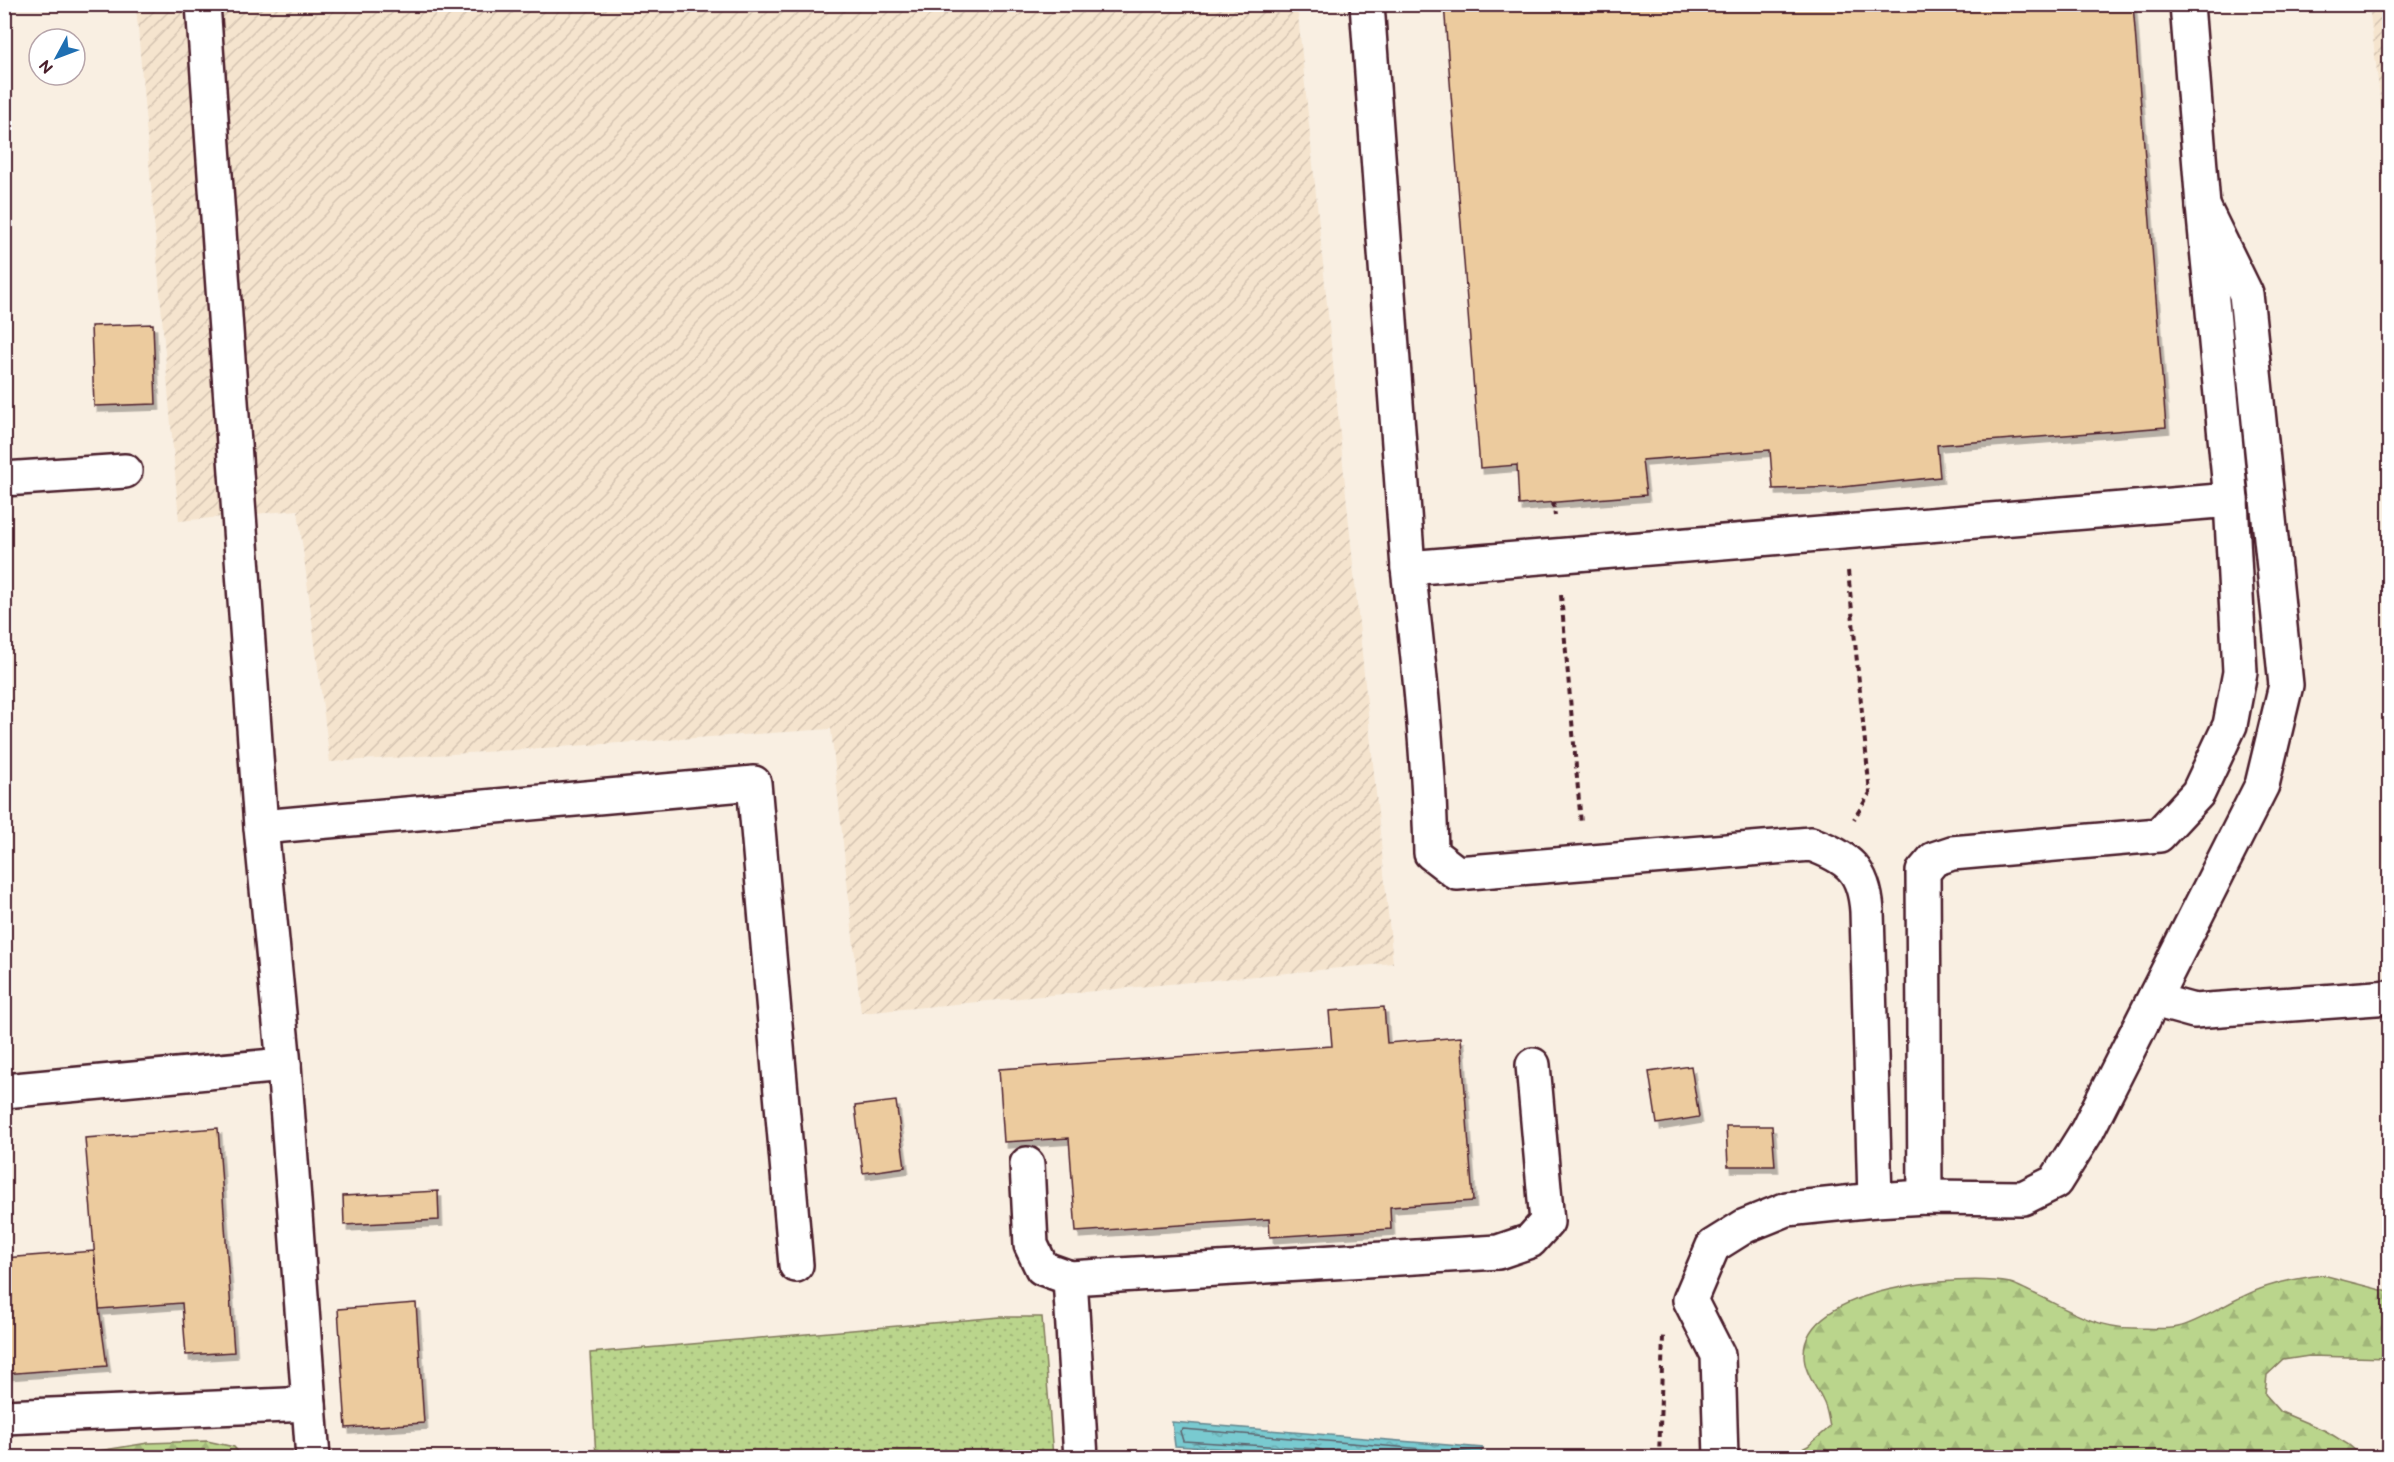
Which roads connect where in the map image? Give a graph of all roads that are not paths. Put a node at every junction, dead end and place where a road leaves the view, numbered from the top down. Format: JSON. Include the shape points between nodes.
{"nodes":[{"id":1,"x":203,"y":4,"type":"edge"},
{"id":2,"x":1367,"y":4,"type":"edge"},
{"id":3,"x":2187,"y":4,"type":"edge"},
{"id":4,"x":2203,"y":206,"type":"junction"},
{"id":5,"x":125,"y":471,"type":"dead end"},
{"id":6,"x":4,"y":479,"type":"edge"},
{"id":7,"x":2231,"y":500,"type":"junction"},
{"id":8,"x":1408,"y":568,"type":"junction"},
{"id":9,"x":261,"y":827,"type":"junction"},
{"id":10,"x":2390,"y":997,"type":"edge"},
{"id":11,"x":2154,"y":1000,"type":"junction"},
{"id":12,"x":284,"y":1065,"type":"junction"},
{"id":13,"x":1533,"y":1065,"type":"dead end"},
{"id":14,"x":4,"y":1091,"type":"edge"},
{"id":15,"x":1027,"y":1164,"type":"dead end"},
{"id":16,"x":1925,"y":1197,"type":"junction"},
{"id":17,"x":1875,"y":1200,"type":"junction"},
{"id":18,"x":796,"y":1265,"type":"dead end"},
{"id":19,"x":1070,"y":1278,"type":"junction"},
{"id":20,"x":309,"y":1404,"type":"junction"},
{"id":21,"x":4,"y":1417,"type":"edge"},
{"id":22,"x":313,"y":1458,"type":"edge"},
{"id":23,"x":1081,"y":1458,"type":"edge"},
{"id":24,"x":1721,"y":1458,"type":"edge"}],
"edges":[{"from":1,"to":9,"type":"lane"},
{"from":2,"to":8,"type":"lane"},
{"from":3,"to":4,"type":"lane"},
{"from":4,"to":7,"type":"lane"},
{"from":4,"to":11,"type":"lane","via":[[2246,294],[2286,685],[2262,785]]},
{"from":5,"to":6,"type":"lane"},
{"from":7,"to":8,"type":"lane"},
{"from":7,"to":16,"type":"lane","via":[[2240,672],[2230,725],[2198,793],[2159,835],[1952,853],[1934,859],[1923,872]]},
{"from":8,"to":17,"type":"lane","via":[[1427,760],[1431,853],[1457,873],[1811,844],[1845,861],[1865,888]]},
{"from":9,"to":12,"type":"lane"},
{"from":9,"to":18,"type":"lane","via":[[754,783]]},
{"from":10,"to":11,"type":"lane","via":[[2194,1011]]},
{"from":11,"to":16,"type":"lane","via":[[2087,1131],[2055,1182],[2023,1198]]},
{"from":12,"to":14,"type":"lane"},
{"from":12,"to":20,"type":"lane"},
{"from":13,"to":19,"type":"lane","via":[[1547,1222],[1530,1241],[1498,1252]]},
{"from":15,"to":19,"type":"lane","via":[[1031,1245],[1042,1269]]},
{"from":16,"to":17,"type":"lane"},
{"from":17,"to":24,"type":"lane","via":[[1787,1209],[1745,1226],[1713,1246],[1690,1300],[1718,1355]]},
{"from":19,"to":23,"type":"lane"},
{"from":20,"to":21,"type":"lane"},
{"from":20,"to":22,"type":"lane"}]}
